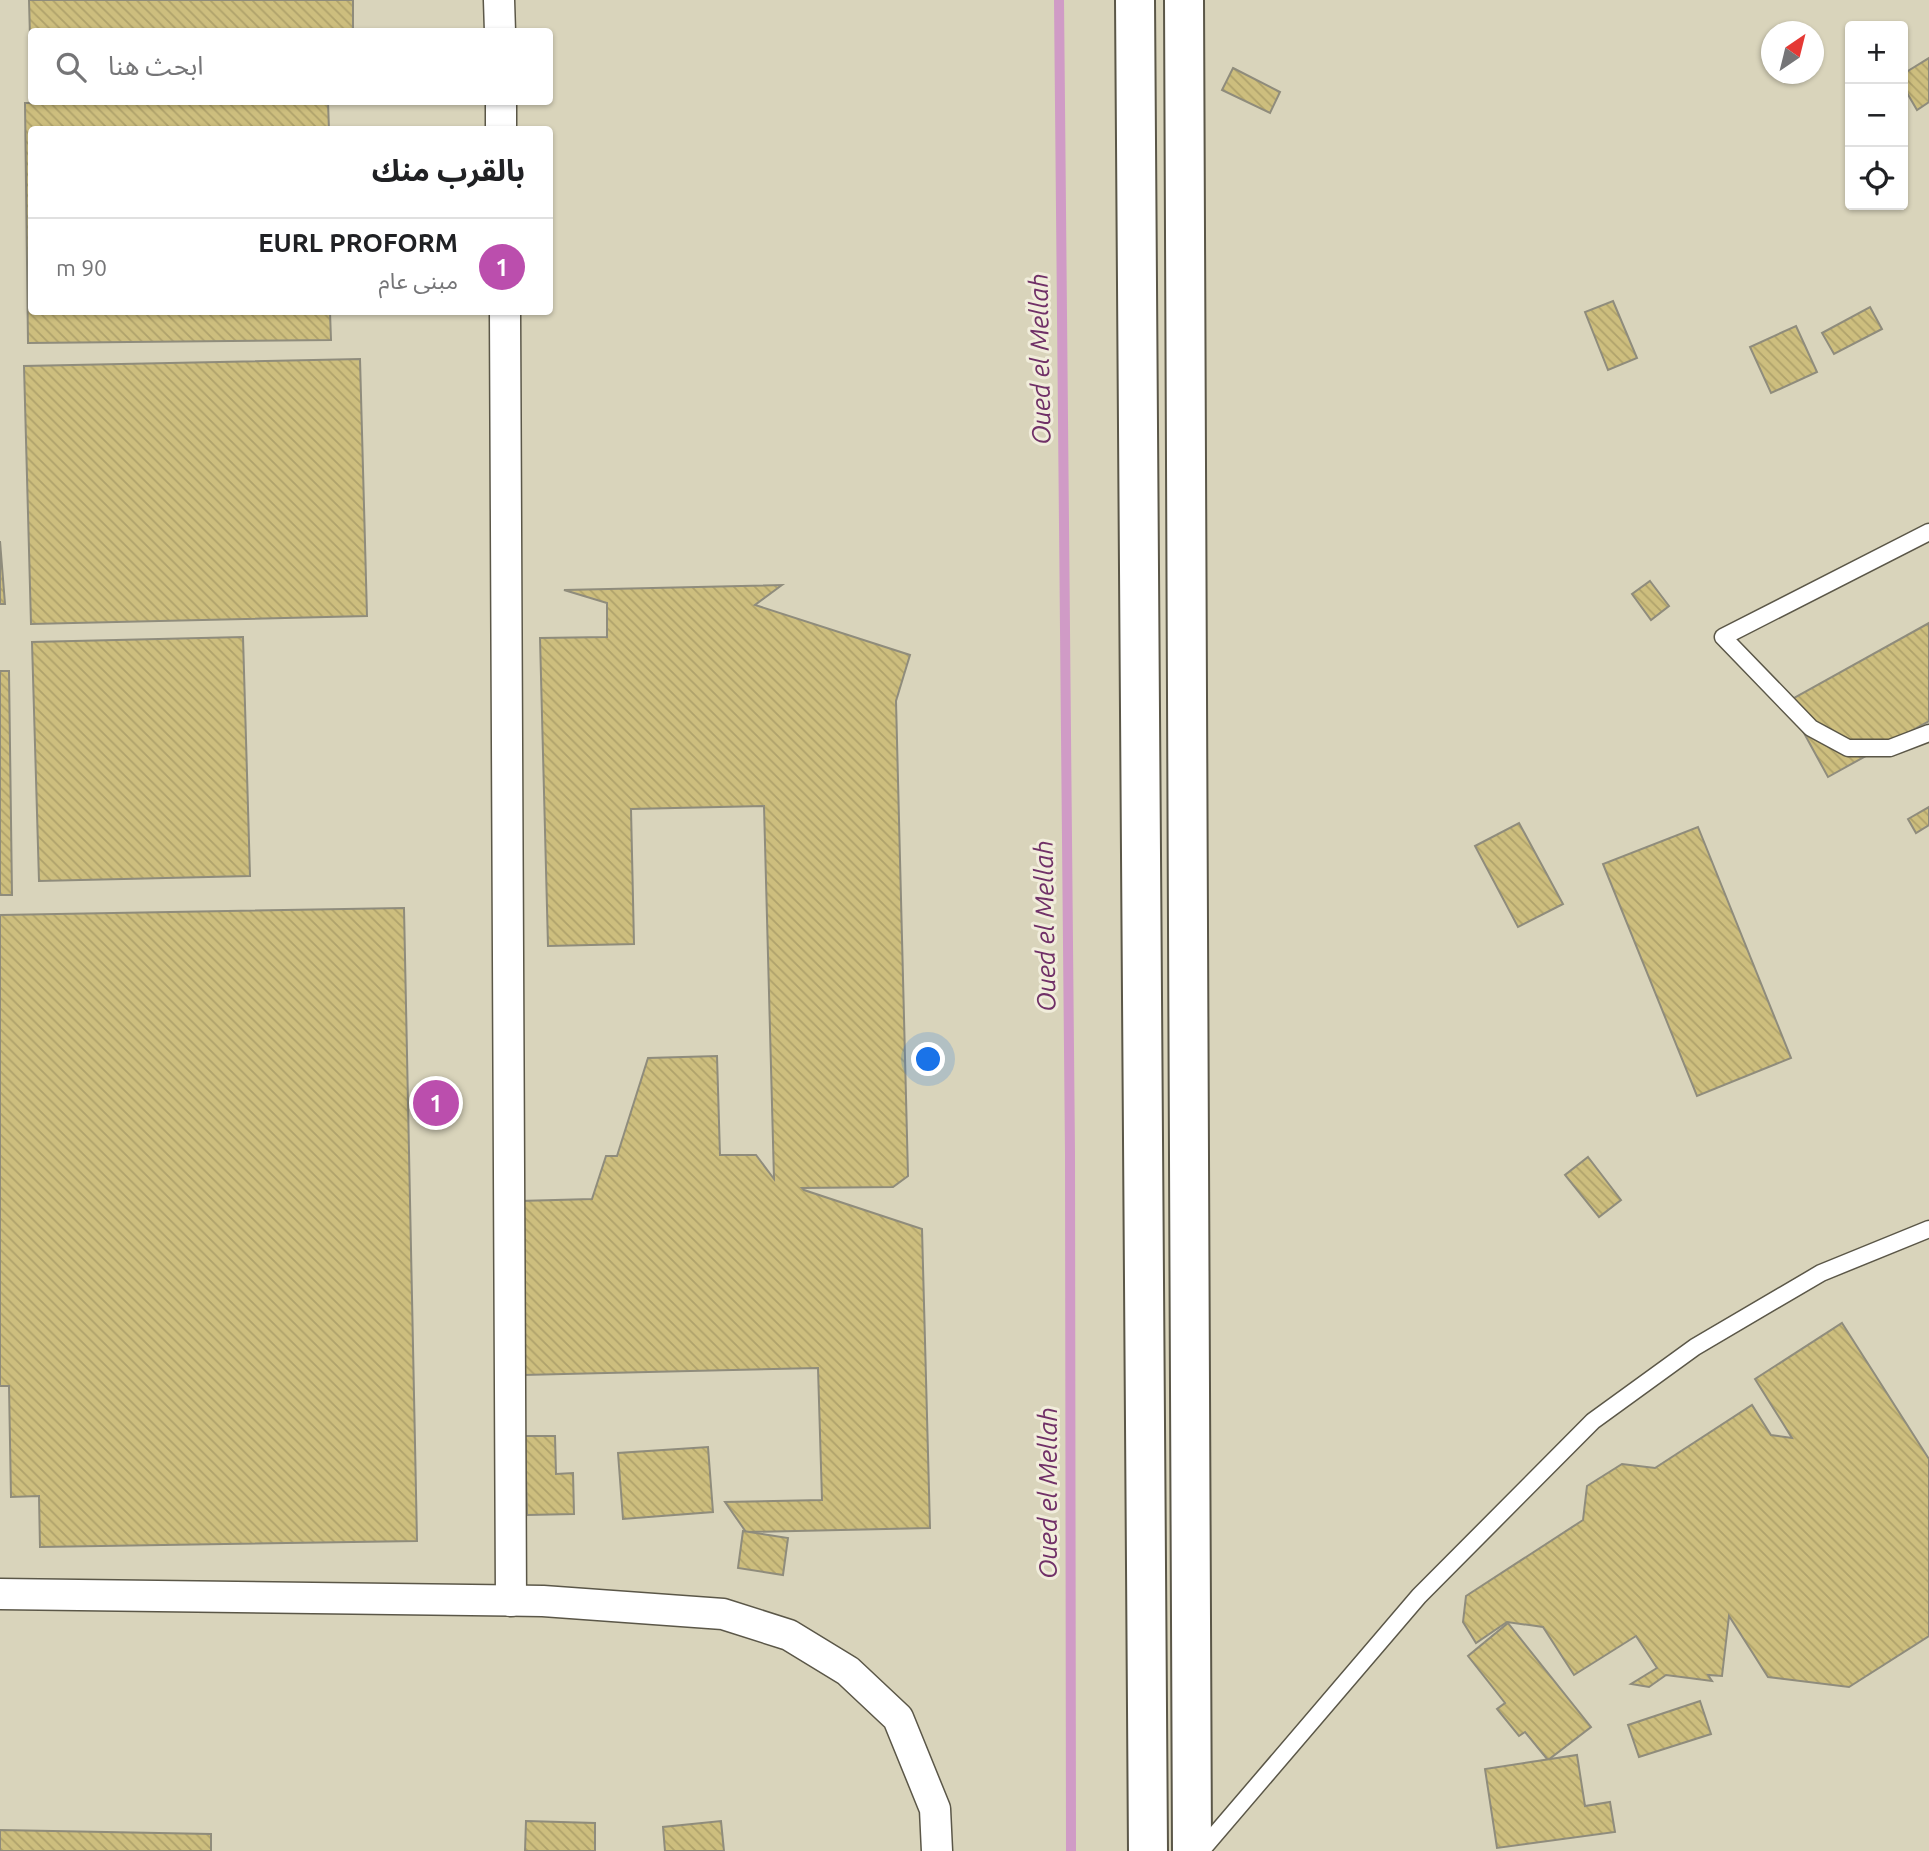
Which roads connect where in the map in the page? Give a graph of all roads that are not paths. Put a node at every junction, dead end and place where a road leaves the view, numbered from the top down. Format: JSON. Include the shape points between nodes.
{"nodes":[{"id":1,"x":499,"y":0,"type":"edge"},
{"id":2,"x":1135,"y":0,"type":"edge"},
{"id":3,"x":1184,"y":0,"type":"edge"},
{"id":4,"x":500,"y":28,"type":"edge"},
{"id":5,"x":501,"y":105,"type":"edge"},
{"id":6,"x":501,"y":126,"type":"edge"},
{"id":7,"x":505,"y":315,"type":"edge"},
{"id":8,"x":1929,"y":532,"type":"edge"},
{"id":9,"x":1929,"y":733,"type":"edge"},
{"id":10,"x":1929,"y":1229,"type":"edge"},
{"id":11,"x":0,"y":1594,"type":"edge"},
{"id":12,"x":510,"y":1601,"type":"junction"},
{"id":13,"x":937,"y":1851,"type":"edge"},
{"id":14,"x":1148,"y":1851,"type":"edge"},
{"id":15,"x":1192,"y":1851,"type":"edge"},
{"id":16,"x":1201,"y":1851,"type":"edge"}],
"edges":[{"from":1,"to":4,"type":"street"},
{"from":2,"to":14,"type":"main road"},
{"from":3,"to":15,"type":"main road"},
{"from":5,"to":6,"type":"street"},
{"from":7,"to":12,"type":"street"},
{"from":8,"to":9,"type":"lane","via":[[1723,638],[1811,728],[1848,748],[1890,748]]},
{"from":10,"to":16,"type":"lane","via":[[1821,1273],[1695,1348],[1593,1421],[1419,1596]]},
{"from":11,"to":12,"type":"street"},
{"from":12,"to":13,"type":"street","via":[[723,1614],[789,1635],[848,1671],[898,1718],[935,1810]]}]}
